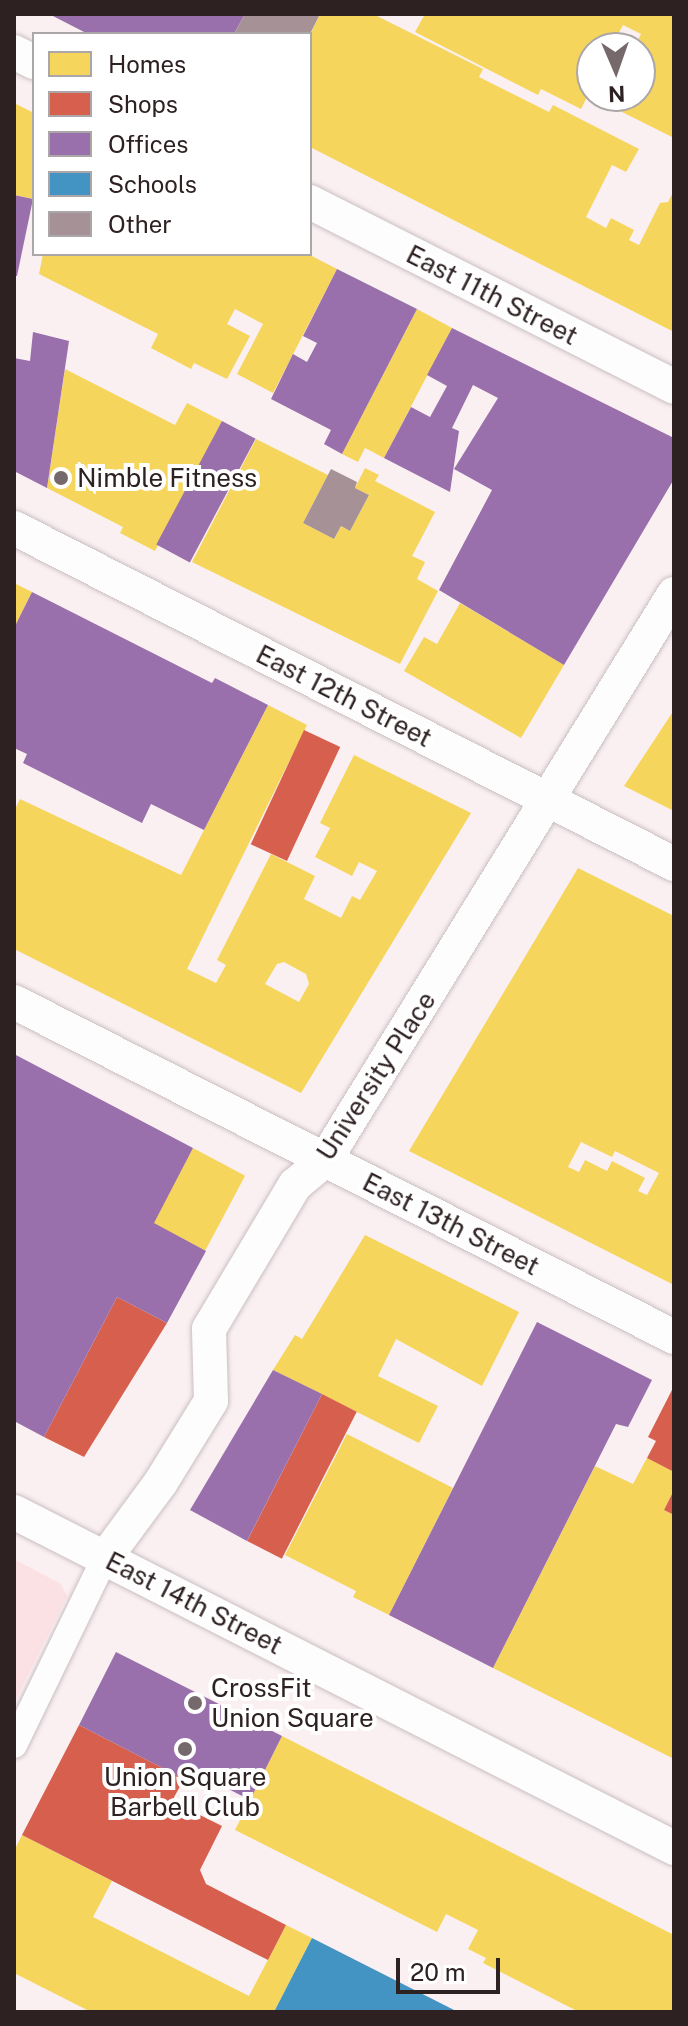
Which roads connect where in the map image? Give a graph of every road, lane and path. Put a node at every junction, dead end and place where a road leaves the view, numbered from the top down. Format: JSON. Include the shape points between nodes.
{"nodes":[{"id":1,"x":14,"y":52,"type":"edge"},
{"id":2,"x":32,"y":61,"type":"edge"},
{"id":3,"x":312,"y":203,"type":"edge"},
{"id":4,"x":674,"y":387,"type":"edge"},
{"id":5,"x":14,"y":528,"type":"edge"},
{"id":6,"x":674,"y":594,"type":"edge"},
{"id":7,"x":549,"y":801,"type":"junction"},
{"id":8,"x":674,"y":864,"type":"edge"},
{"id":9,"x":14,"y":1002,"type":"edge"},
{"id":10,"x":325,"y":1160,"type":"junction"},
{"id":11,"x":674,"y":1337,"type":"edge"},
{"id":12,"x":14,"y":1512,"type":"edge"},
{"id":13,"x":105,"y":1558,"type":"junction"},
{"id":14,"x":14,"y":1745,"type":"edge"},
{"id":15,"x":674,"y":1848,"type":"edge"}],
"edges":[{"from":1,"to":2,"type":"street"},
{"from":3,"to":4,"type":"street","name":"East 11th Street"},
{"from":5,"to":7,"type":"street","name":"East 12th Street"},
{"from":6,"to":7,"type":"street","name":"University Place"},
{"from":7,"to":8,"type":"street","name":"East 12th Street"},
{"from":7,"to":10,"type":"street","name":"University Place"},
{"from":9,"to":10,"type":"street","name":"East 13th Street"},
{"from":10,"to":11,"type":"street","name":"East 13th Street"},
{"from":10,"to":13,"type":"street","name":"University Place","via":[[295,1185],[209,1329],[211,1401]]},
{"from":12,"to":13,"type":"street","name":"East 14th Street"},
{"from":13,"to":14,"type":"street"},
{"from":13,"to":15,"type":"street","name":"East 14th Street"}]}
